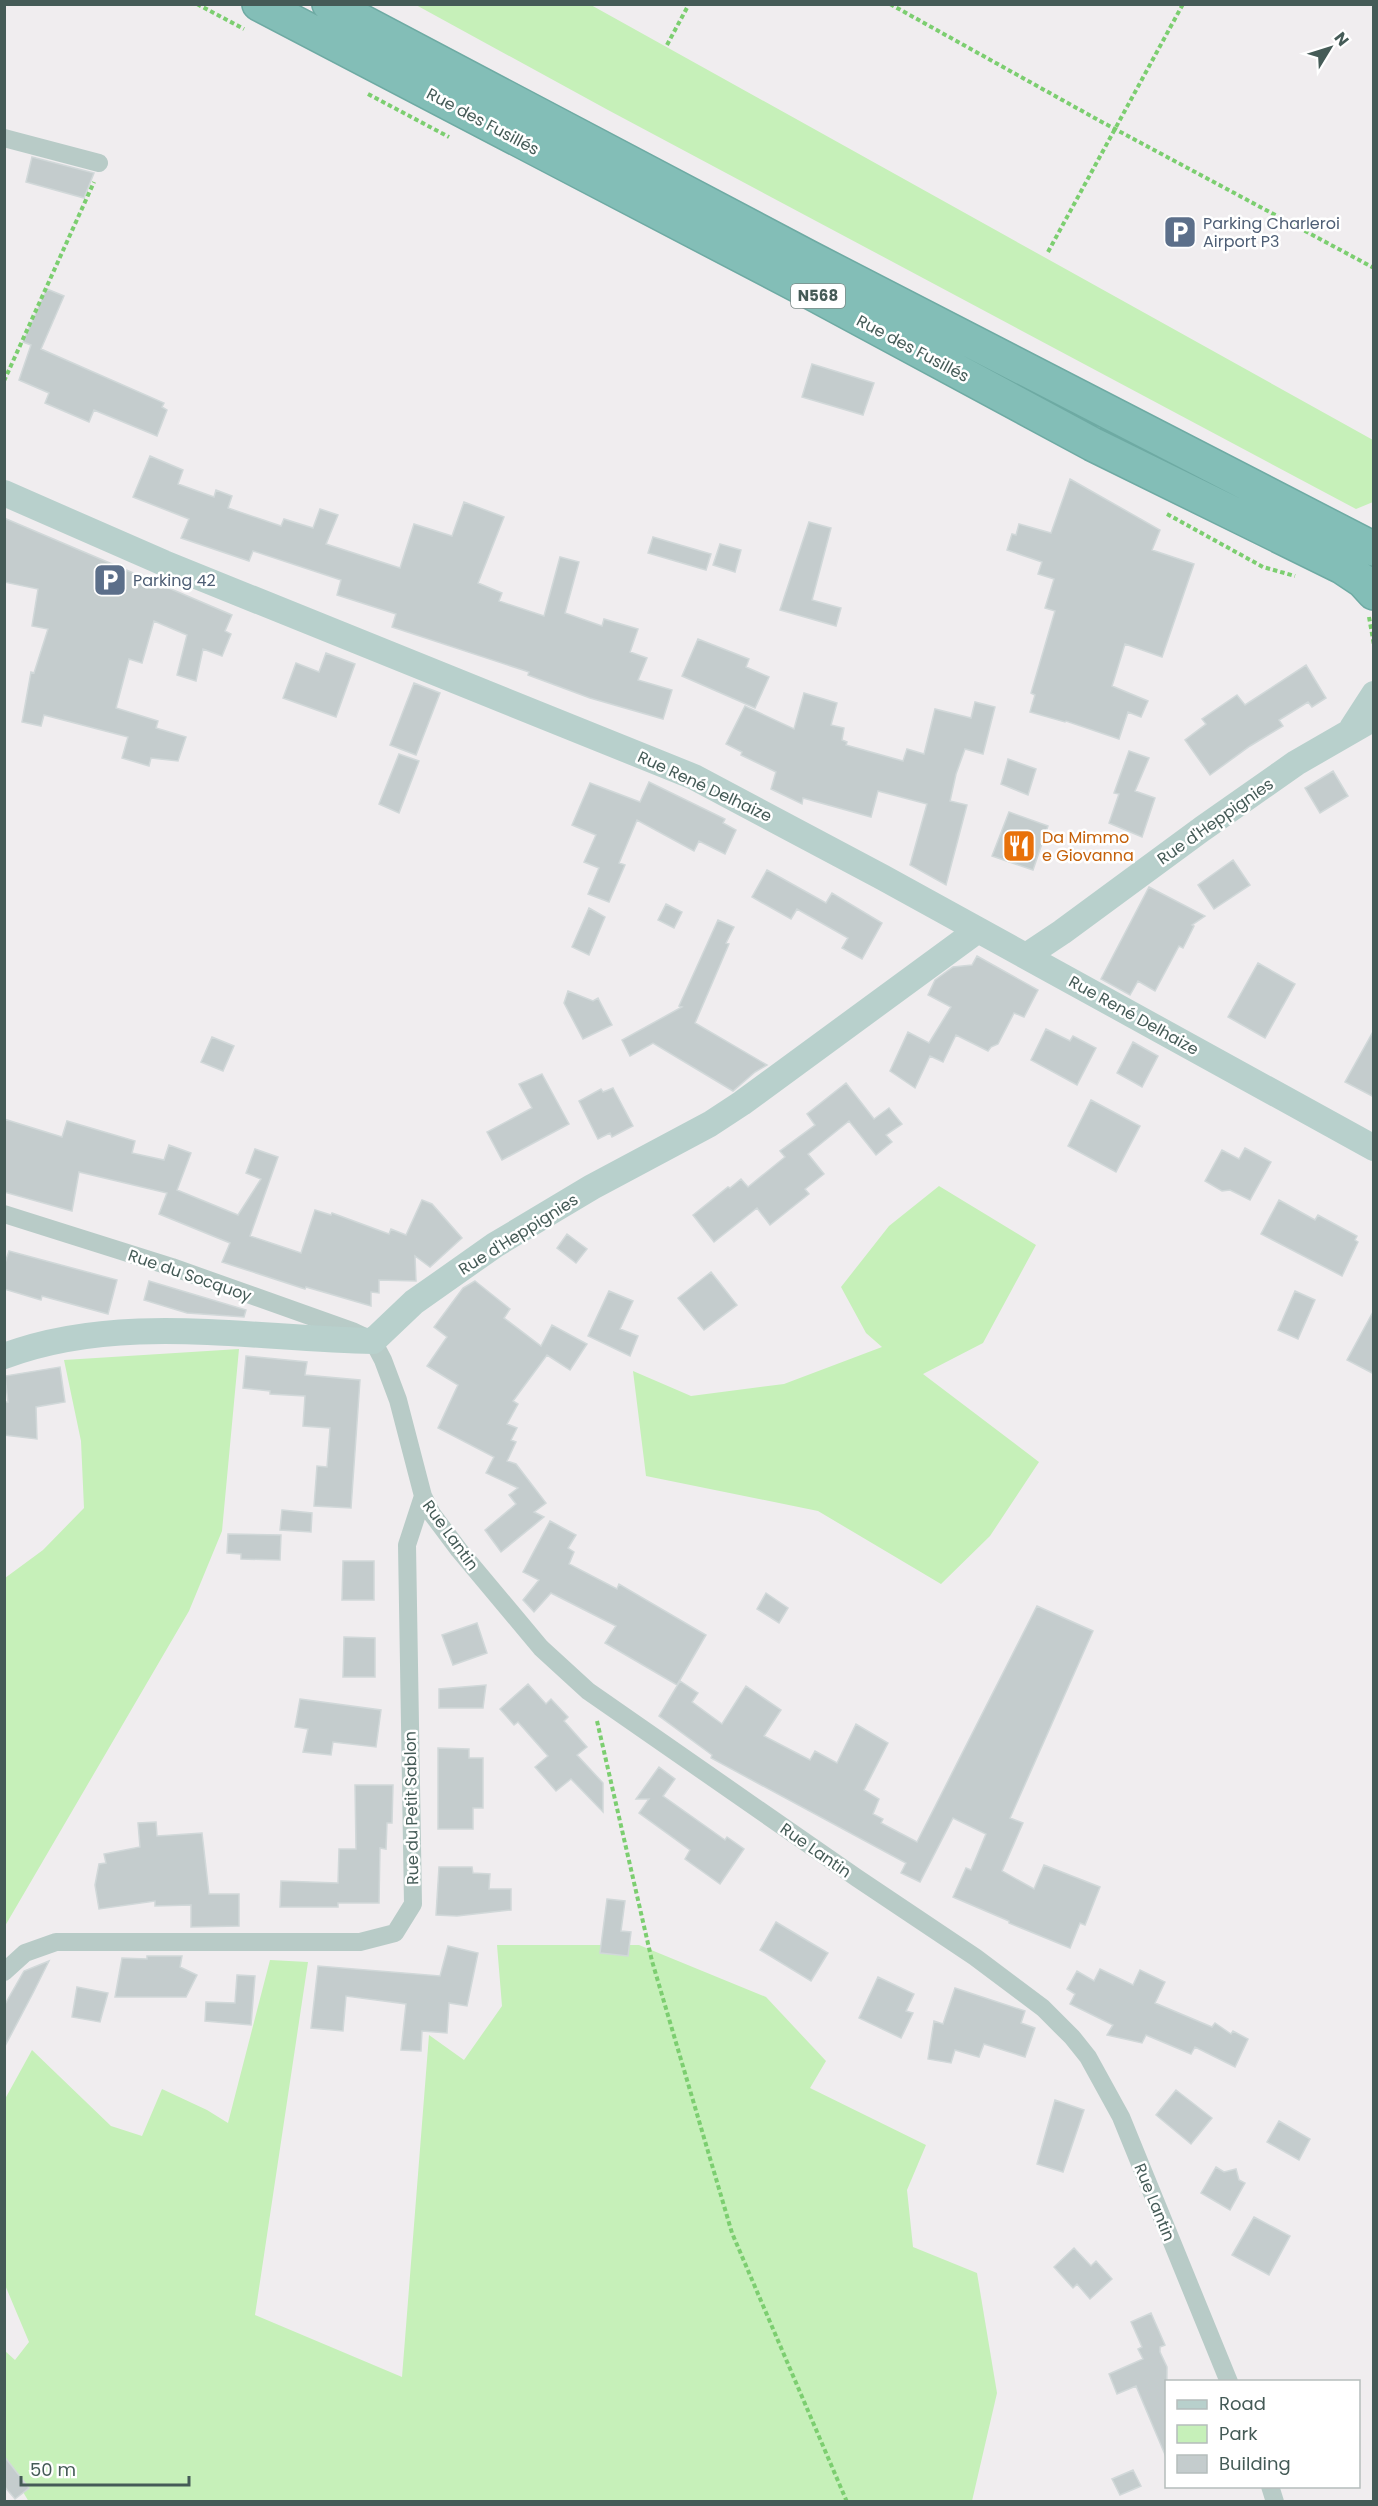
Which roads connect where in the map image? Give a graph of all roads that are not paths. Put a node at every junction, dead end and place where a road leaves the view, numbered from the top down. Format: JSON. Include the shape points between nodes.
{"nodes":[{"id":1,"x":259,"y":4,"type":"edge"},
{"id":2,"x":329,"y":4,"type":"edge"},
{"id":3,"x":4,"y":138,"type":"edge"},
{"id":4,"x":99,"y":163,"type":"road end"},
{"id":5,"x":4,"y":493,"type":"edge"},
{"id":6,"x":1374,"y":549,"type":"edge"},
{"id":7,"x":1374,"y":593,"type":"edge"},
{"id":8,"x":1374,"y":694,"type":"edge"},
{"id":9,"x":1374,"y":718,"type":"edge"},
{"id":10,"x":1349,"y":733,"type":"junction"},
{"id":11,"x":978,"y":930,"type":"junction"},
{"id":12,"x":1026,"y":956,"type":"junction"},
{"id":13,"x":1374,"y":1148,"type":"edge"},
{"id":14,"x":4,"y":1214,"type":"edge"},
{"id":15,"x":373,"y":1341,"type":"junction"},
{"id":16,"x":4,"y":1356,"type":"edge"},
{"id":17,"x":423,"y":1496,"type":"junction"},
{"id":18,"x":4,"y":1972,"type":"edge"},
{"id":19,"x":1228,"y":2380,"type":"edge"}],
"edges":[{"from":1,"to":7,"type":"highway","name":"Rue des Fusillés","number":"N568","via":[[1092,444],[1342,567],[1364,581]]},
{"from":2,"to":6,"type":"highway","name":"Rue des Fusillés","number":"N568"},
{"from":3,"to":4,"type":"street"},
{"from":5,"to":11,"type":"street","name":"Rue René Delhaize","via":[[174,567],[694,777]]},
{"from":8,"to":10,"type":"street","name":"Rue d'Heppignies"},
{"from":9,"to":10,"type":"street","name":"Rue d'Heppignies"},
{"from":10,"to":12,"type":"street","name":"Rue d'Heppignies","via":[[1273,780]]},
{"from":11,"to":12,"type":"street","name":"Rue René Delhaize"},
{"from":11,"to":15,"type":"street","name":"Rue d'Heppignies","via":[[710,1124],[495,1245],[414,1302]]},
{"from":12,"to":13,"type":"street","name":"Rue René Delhaize"},
{"from":14,"to":15,"type":"street","name":"Rue du Socquoy","via":[[172,1267]]},
{"from":15,"to":16,"type":"street","via":[[106,1332],[48,1342]]},
{"from":15,"to":17,"type":"street","name":"Rue Lantin","via":[[398,1400]]},
{"from":17,"to":18,"type":"street","name":"Rue du Petit Sablon","via":[[407,1545],[413,1904],[395,1933],[360,1942],[56,1942],[26,1953]]},
{"from":17,"to":19,"type":"street","name":"Rue Lantin","via":[[432,1514],[499,1599],[541,1648],[588,1691],[975,1957],[1043,2008],[1072,2037],[1103,2082],[1120,2117]]}]}
